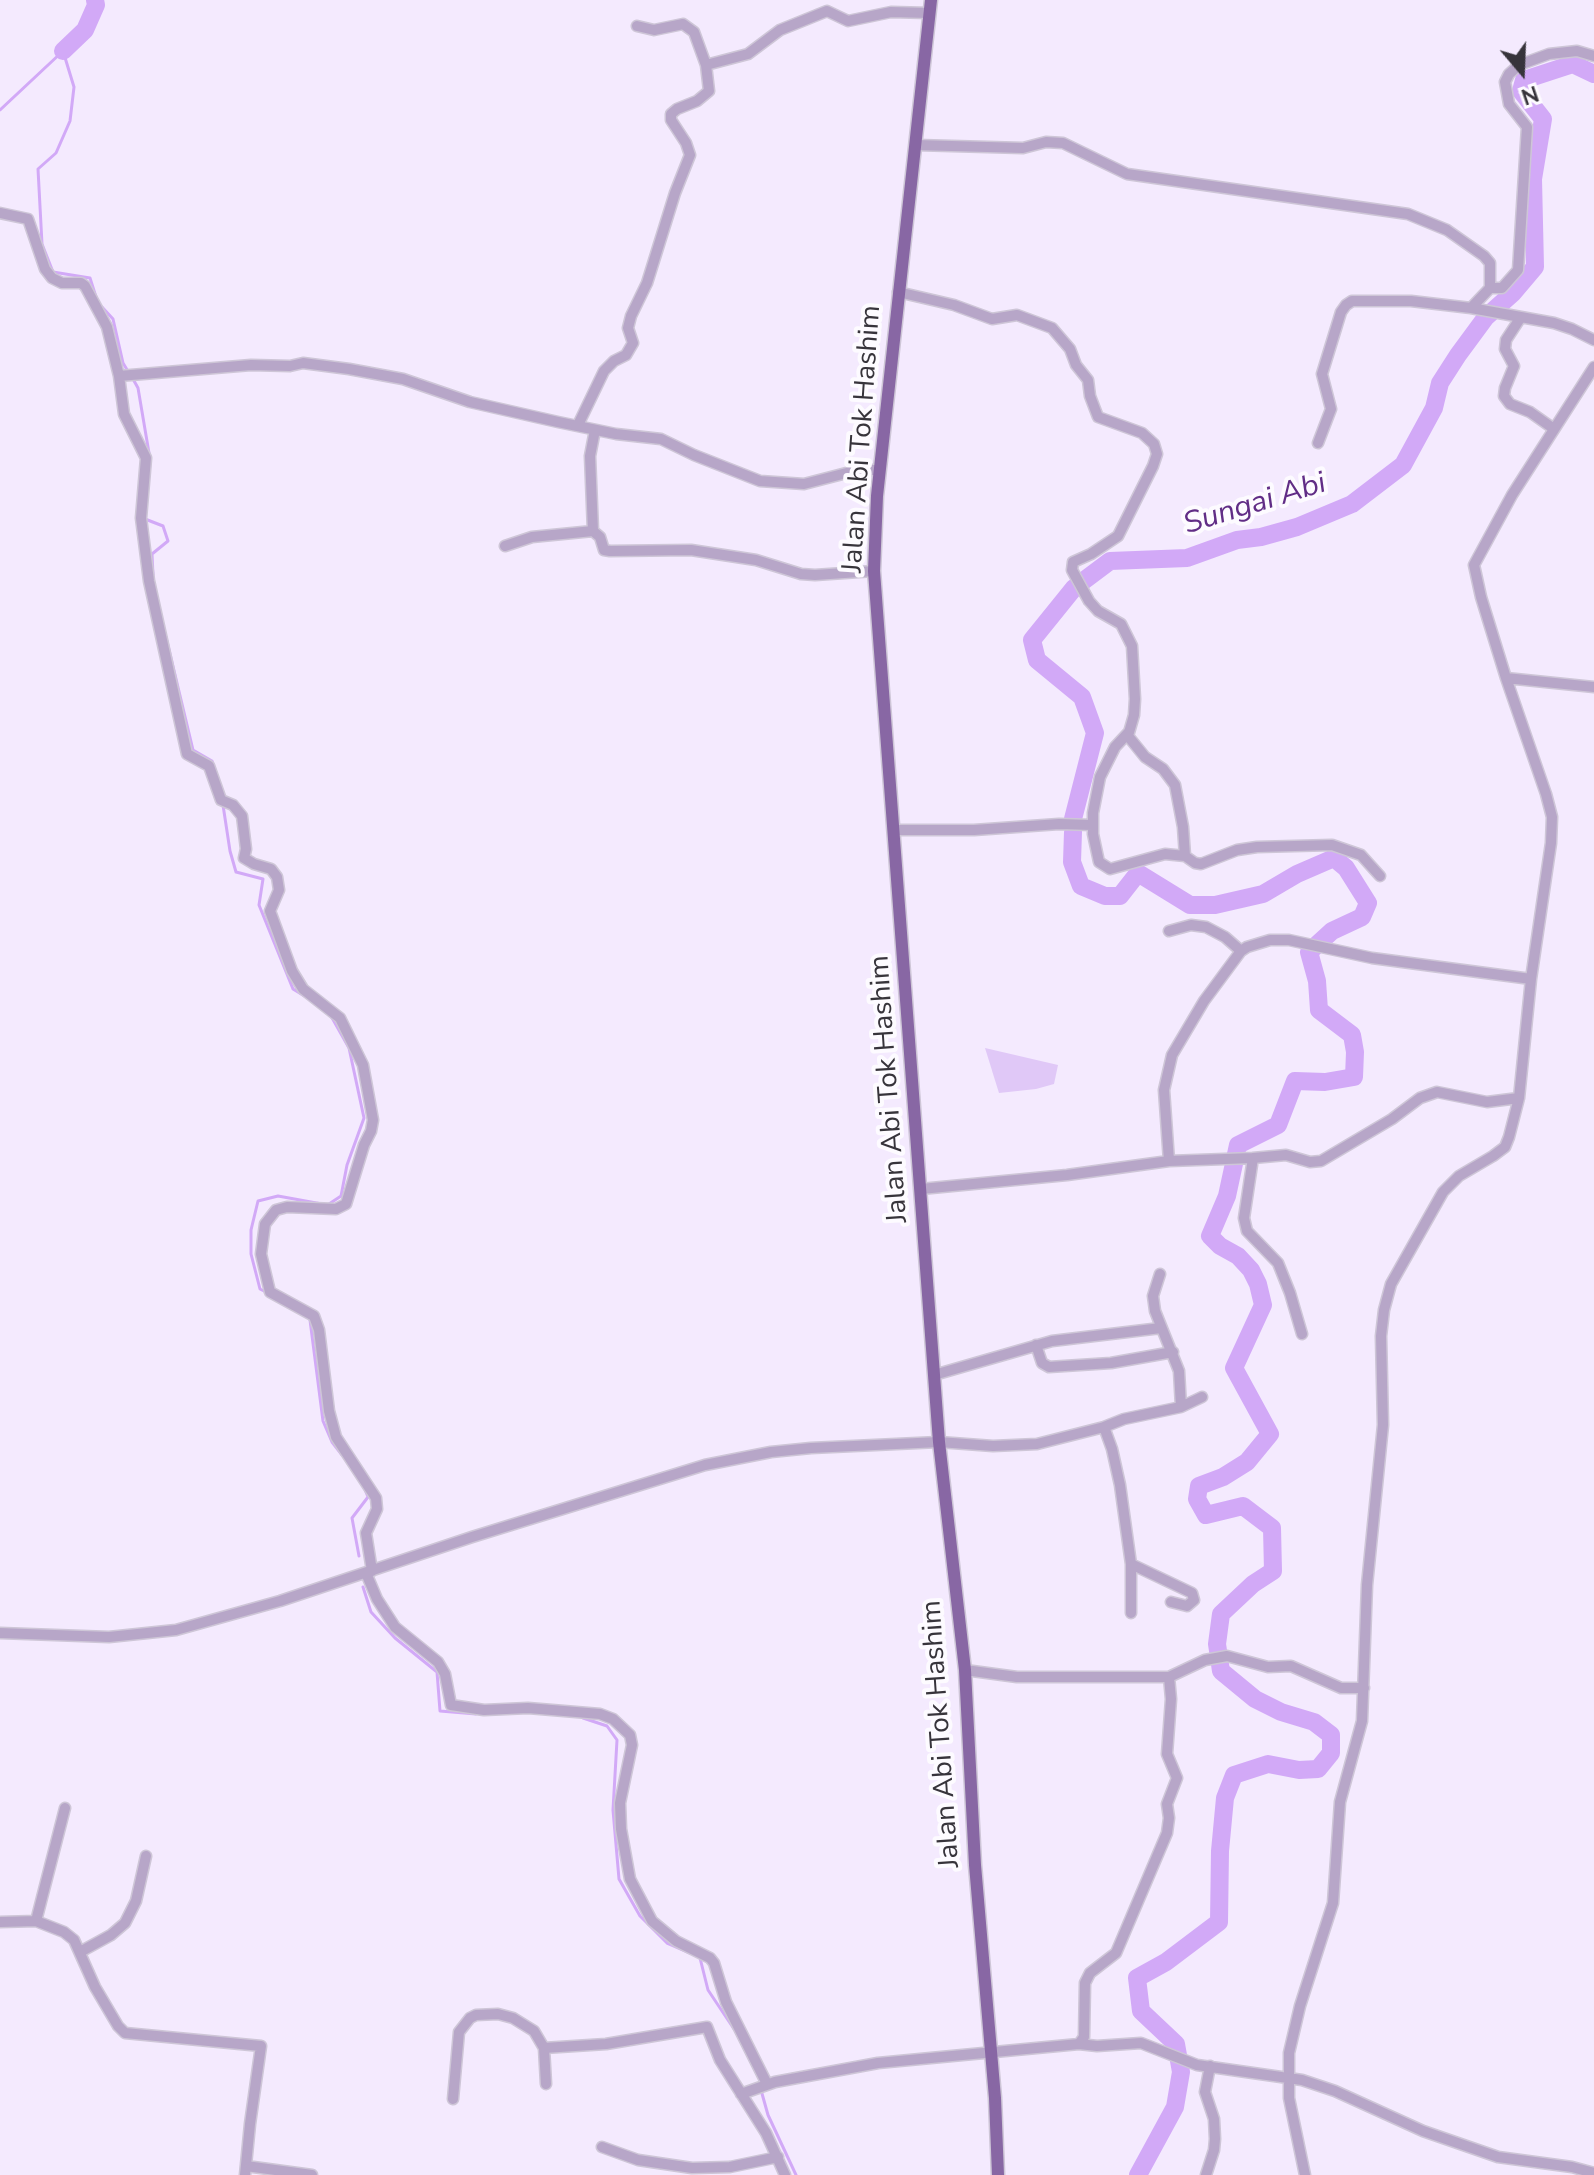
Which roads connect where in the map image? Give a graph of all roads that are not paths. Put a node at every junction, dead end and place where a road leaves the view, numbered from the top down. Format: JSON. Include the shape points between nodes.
{"nodes":[{"id":1,"x":930,"y":7,"type":"edge"},
{"id":2,"x":637,"y":26,"type":"dead end"},
{"id":3,"x":1594,"y":56,"type":"edge"},
{"id":4,"x":706,"y":65,"type":"junction"},
{"id":5,"x":916,"y":145,"type":"junction"},
{"id":6,"x":0,"y":213,"type":"edge"},
{"id":7,"x":1490,"y":288,"type":"junction"},
{"id":8,"x":898,"y":292,"type":"junction"},
{"id":9,"x":1471,"y":308,"type":"junction"},
{"id":10,"x":1521,"y":317,"type":"junction"},
{"id":11,"x":1594,"y":340,"type":"edge"},
{"id":12,"x":1594,"y":367,"type":"edge"},
{"id":13,"x":127,"y":375,"type":"junction"},
{"id":14,"x":578,"y":425,"type":"junction"},
{"id":15,"x":1554,"y":429,"type":"junction"},
{"id":16,"x":595,"y":430,"type":"junction"},
{"id":17,"x":1318,"y":443,"type":"dead end"},
{"id":18,"x":880,"y":470,"type":"junction"},
{"id":19,"x":593,"y":531,"type":"junction"},
{"id":20,"x":505,"y":546,"type":"dead end"},
{"id":21,"x":874,"y":571,"type":"junction"},
{"id":22,"x":1506,"y":678,"type":"junction"},
{"id":23,"x":1594,"y":687,"type":"edge"},
{"id":24,"x":1129,"y":732,"type":"junction"},
{"id":25,"x":1092,"y":825,"type":"junction"},
{"id":26,"x":895,"y":830,"type":"junction"},
{"id":27,"x":1185,"y":856,"type":"junction"},
{"id":28,"x":1380,"y":876,"type":"dead end"},
{"id":29,"x":1169,"y":931,"type":"dead end"},
{"id":30,"x":1241,"y":951,"type":"junction"},
{"id":31,"x":1531,"y":979,"type":"junction"},
{"id":32,"x":1519,"y":1098,"type":"junction"},
{"id":33,"x":1247,"y":1158,"type":"junction"},
{"id":34,"x":1169,"y":1161,"type":"junction"},
{"id":35,"x":921,"y":1189,"type":"junction"},
{"id":36,"x":1160,"y":1274,"type":"dead end"},
{"id":37,"x":1161,"y":1328,"type":"junction"},
{"id":38,"x":1302,"y":1334,"type":"dead end"},
{"id":39,"x":1036,"y":1345,"type":"junction"},
{"id":40,"x":1173,"y":1352,"type":"junction"},
{"id":41,"x":934,"y":1375,"type":"junction"},
{"id":42,"x":1202,"y":1397,"type":"dead end"},
{"id":43,"x":1181,"y":1407,"type":"junction"},
{"id":44,"x":1104,"y":1427,"type":"junction"},
{"id":45,"x":939,"y":1442,"type":"junction"},
{"id":46,"x":1131,"y":1564,"type":"junction"},
{"id":47,"x":369,"y":1572,"type":"junction"},
{"id":48,"x":1171,"y":1602,"type":"dead end"},
{"id":49,"x":1131,"y":1613,"type":"dead end"},
{"id":50,"x":0,"y":1633,"type":"edge"},
{"id":51,"x":965,"y":1670,"type":"junction"},
{"id":52,"x":1169,"y":1677,"type":"junction"},
{"id":53,"x":1364,"y":1688,"type":"junction"},
{"id":54,"x":65,"y":1808,"type":"dead end"},
{"id":55,"x":146,"y":1856,"type":"dead end"},
{"id":56,"x":36,"y":1921,"type":"junction"},
{"id":57,"x":0,"y":1922,"type":"edge"},
{"id":58,"x":80,"y":1952,"type":"junction"},
{"id":59,"x":1079,"y":2044,"type":"junction"},
{"id":60,"x":544,"y":2048,"type":"junction"},
{"id":61,"x":990,"y":2053,"type":"junction"},
{"id":62,"x":1210,"y":2066,"type":"junction"},
{"id":63,"x":1288,"y":2078,"type":"junction"},
{"id":64,"x":546,"y":2084,"type":"dead end"},
{"id":65,"x":765,"y":2085,"type":"junction"},
{"id":66,"x":743,"y":2093,"type":"junction"},
{"id":67,"x":453,"y":2099,"type":"dead end"},
{"id":68,"x":602,"y":2147,"type":"dead end"},
{"id":69,"x":778,"y":2157,"type":"junction"},
{"id":70,"x":246,"y":2170,"type":"edge"},
{"id":71,"x":1594,"y":2173,"type":"edge"},
{"id":72,"x":312,"y":2175,"type":"edge"},
{"id":73,"x":785,"y":2175,"type":"edge"},
{"id":74,"x":998,"y":2175,"type":"edge"},
{"id":75,"x":1206,"y":2175,"type":"edge"},
{"id":76,"x":1305,"y":2175,"type":"edge"}],
"edges":[{"from":1,"to":4,"type":"street","via":[[848,21],[827,11],[780,30],[748,54]]},
{"from":1,"to":5,"type":"main road","name":"Jalan Abi Tok Hashim"},
{"from":2,"to":4,"type":"street","via":[[654,30],[680,23],[690,28]]},
{"from":3,"to":7,"type":"street","via":[[1577,51],[1549,54],[1515,67],[1505,82],[1509,104],[1527,127],[1518,270],[1502,288]]},
{"from":4,"to":14,"type":"street","via":[[709,91],[671,114],[690,155],[631,316],[633,343],[604,371]]},
{"from":5,"to":7,"type":"street","via":[[1023,148],[1063,143],[1127,174],[1408,214],[1447,230],[1484,256],[1490,263]]},
{"from":5,"to":8,"type":"main road","name":"Jalan Abi Tok Hashim"},
{"from":6,"to":13,"type":"street","via":[[28,219],[39,257],[52,278],[85,286]]},
{"from":7,"to":9,"type":"street"},
{"from":8,"to":18,"type":"main road","name":"Jalan Abi Tok Hashim"},
{"from":8,"to":24,"type":"street","via":[[992,319],[1017,315],[1052,328],[1088,380],[1098,417],[1142,433],[1154,444],[1153,466],[1118,536],[1073,562],[1072,570],[1084,595],[1121,624],[1132,646],[1135,699]]},
{"from":9,"to":10,"type":"street"},
{"from":9,"to":17,"type":"street","via":[[1411,301],[1346,305],[1322,374],[1331,409]]},
{"from":10,"to":11,"type":"street"},
{"from":10,"to":15,"type":"street","via":[[1506,340],[1514,366],[1504,396]]},
{"from":12,"to":15,"type":"street"},
{"from":13,"to":14,"type":"street","via":[[303,363],[403,379],[470,402]]},
{"from":13,"to":47,"type":"street","via":[[124,414],[146,458],[141,518],[149,581],[187,754],[209,766],[225,801],[242,816],[244,858],[271,869],[280,884],[270,911],[297,981],[340,1018],[363,1065],[373,1120],[346,1204],[336,1209],[276,1210],[265,1224],[261,1254],[270,1292],[314,1316],[319,1330],[336,1437],[376,1498],[366,1533]]},
{"from":14,"to":16,"type":"street"},
{"from":15,"to":22,"type":"street","via":[[1474,565]]},
{"from":16,"to":18,"type":"street","via":[[661,439],[760,481],[804,484]]},
{"from":16,"to":19,"type":"street","via":[[590,456]]},
{"from":18,"to":21,"type":"main road","name":"Jalan Abi Tok Hashim"},
{"from":19,"to":20,"type":"street","via":[[532,537]]},
{"from":19,"to":21,"type":"street","via":[[610,551],[691,550],[756,560],[801,574]]},
{"from":21,"to":26,"type":"main road","name":"Jalan Abi Tok Hashim"},
{"from":22,"to":23,"type":"street"},
{"from":22,"to":31,"type":"street","via":[[1552,817]]},
{"from":24,"to":25,"type":"street","via":[[1100,777]]},
{"from":24,"to":27,"type":"street","via":[[1130,742],[1175,785]]},
{"from":25,"to":26,"type":"street"},
{"from":25,"to":27,"type":"street","via":[[1099,862],[1110,869],[1165,854]]},
{"from":26,"to":35,"type":"main road","name":"Jalan Abi Tok Hashim"},
{"from":27,"to":28,"type":"street","via":[[1201,864],[1257,847],[1332,845],[1361,855]]},
{"from":29,"to":30,"type":"street","via":[[1206,927]]},
{"from":30,"to":31,"type":"street","via":[[1270,940],[1289,940],[1449,970]]},
{"from":30,"to":34,"type":"street","via":[[1172,1055],[1164,1090]]},
{"from":31,"to":32,"type":"street"},
{"from":32,"to":33,"type":"street","via":[[1487,1102],[1437,1092],[1321,1161],[1286,1155]]},
{"from":32,"to":53,"type":"street","via":[[1505,1147],[1443,1192],[1386,1299],[1381,1336],[1383,1425],[1367,1585]]},
{"from":33,"to":34,"type":"street"},
{"from":33,"to":38,"type":"street","via":[[1247,1231],[1278,1263]]},
{"from":34,"to":35,"type":"street"},
{"from":35,"to":41,"type":"main road","name":"Jalan Abi Tok Hashim"},
{"from":36,"to":37,"type":"street","via":[[1153,1296]]},
{"from":37,"to":39,"type":"street"},
{"from":37,"to":40,"type":"street"},
{"from":39,"to":40,"type":"street","via":[[1049,1367]]},
{"from":39,"to":41,"type":"street"},
{"from":40,"to":43,"type":"street"},
{"from":41,"to":45,"type":"main road","name":"Jalan Abi Tok Hashim"},
{"from":42,"to":43,"type":"street"},
{"from":43,"to":44,"type":"street"},
{"from":44,"to":45,"type":"street","via":[[1019,1446]]},
{"from":44,"to":46,"type":"street","via":[[1120,1485]]},
{"from":45,"to":47,"type":"street","via":[[798,1449],[705,1465]]},
{"from":45,"to":51,"type":"main road","name":"Jalan Abi Tok Hashim"},
{"from":46,"to":48,"type":"street","via":[[1192,1593],[1194,1600],[1187,1606]]},
{"from":46,"to":49,"type":"street"},
{"from":47,"to":50,"type":"street","via":[[176,1630],[109,1637]]},
{"from":47,"to":65,"type":"street","via":[[377,1599],[395,1627],[438,1662],[451,1705],[600,1714],[630,1735],[620,1803],[630,1879],[652,1921],[714,1963]]},
{"from":51,"to":52,"type":"street","via":[[1017,1677]]},
{"from":51,"to":61,"type":"main road","name":"Jalan Abi Tok Hashim"},
{"from":52,"to":53,"type":"street","via":[[1227,1656],[1268,1667],[1291,1666],[1341,1688]]},
{"from":52,"to":59,"type":"street","via":[[1166,1742],[1177,1778],[1167,1804],[1167,1833],[1116,1953],[1085,1983],[1084,2037]]},
{"from":53,"to":63,"type":"street","via":[[1362,1721],[1338,1817],[1333,1903],[1290,2044]]},
{"from":54,"to":56,"type":"street"},
{"from":55,"to":58,"type":"street","via":[[125,1923]]},
{"from":56,"to":57,"type":"street"},
{"from":56,"to":58,"type":"street","via":[[64,1932]]},
{"from":58,"to":70,"type":"street","via":[[125,2033],[261,2046]]},
{"from":59,"to":61,"type":"street"},
{"from":59,"to":62,"type":"street","via":[[1141,2043]]},
{"from":60,"to":64,"type":"street"},
{"from":60,"to":66,"type":"street","via":[[707,2027],[720,2060]]},
{"from":60,"to":67,"type":"street","via":[[534,2031],[513,2018],[470,2018],[456,2044]]},
{"from":61,"to":65,"type":"street","via":[[878,2063]]},
{"from":61,"to":74,"type":"main road","name":"Jalan Abi Tok Hashim"},
{"from":62,"to":63,"type":"street"},
{"from":62,"to":75,"type":"street","via":[[1205,2092],[1215,2139]]},
{"from":63,"to":71,"type":"street","via":[[1323,2086],[1403,2123],[1498,2157]]},
{"from":63,"to":76,"type":"street"},
{"from":65,"to":66,"type":"street"},
{"from":66,"to":69,"type":"street"},
{"from":68,"to":69,"type":"street","via":[[638,2160],[692,2168]]},
{"from":69,"to":73,"type":"street"},
{"from":70,"to":72,"type":"street"}]}
